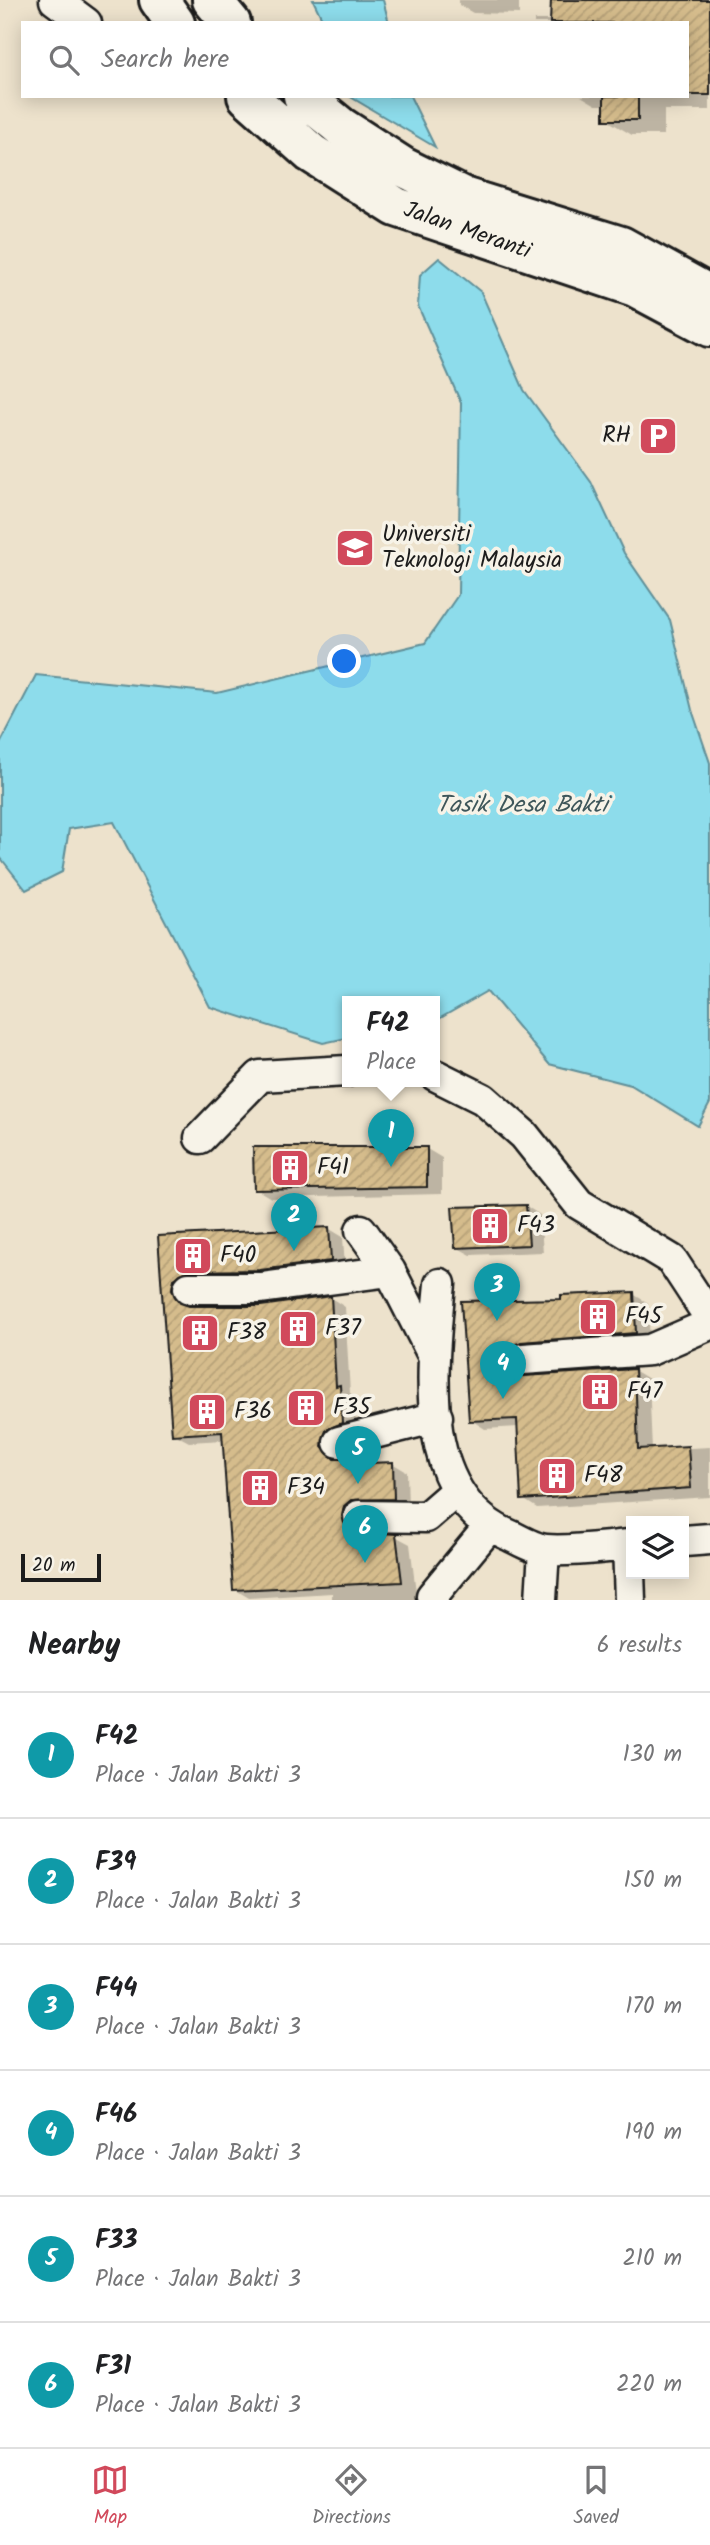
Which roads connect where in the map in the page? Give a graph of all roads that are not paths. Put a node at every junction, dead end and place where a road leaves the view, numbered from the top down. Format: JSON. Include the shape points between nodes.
{"nodes":[{"id":1,"x":55,"y":0,"type":"edge"},
{"id":2,"x":159,"y":0,"type":"edge"},
{"id":3,"x":212,"y":0,"type":"edge"},
{"id":4,"x":83,"y":21,"type":"edge"},
{"id":5,"x":174,"y":21,"type":"edge"},
{"id":6,"x":229,"y":21,"type":"edge"},
{"id":7,"x":249,"y":98,"type":"edge"},
{"id":8,"x":305,"y":98,"type":"edge"},
{"id":9,"x":710,"y":295,"type":"edge"},
{"id":10,"x":710,"y":327,"type":"edge"},
{"id":11,"x":342,"y":1071,"type":"edge"},
{"id":12,"x":440,"y":1077,"type":"edge"},
{"id":13,"x":200,"y":1138,"type":"dead end"},
{"id":14,"x":360,"y":1230,"type":"dead end"},
{"id":15,"x":390,"y":1271,"type":"junction"},
{"id":16,"x":440,"y":1284,"type":"dead end"},
{"id":17,"x":189,"y":1288,"type":"dead end"},
{"id":18,"x":710,"y":1318,"type":"edge"},
{"id":19,"x":710,"y":1324,"type":"edge"},
{"id":20,"x":433,"y":1355,"type":"junction"},
{"id":21,"x":523,"y":1359,"type":"dead end"},
{"id":22,"x":437,"y":1417,"type":"junction"},
{"id":23,"x":339,"y":1442,"type":"dead end"},
{"id":24,"x":456,"y":1491,"type":"junction"},
{"id":25,"x":359,"y":1516,"type":"dead end"},
{"id":26,"x":489,"y":1527,"type":"junction"},
{"id":27,"x":710,"y":1539,"type":"edge"},
{"id":28,"x":689,"y":1541,"type":"edge"},
{"id":29,"x":626,"y":1545,"type":"edge"},
{"id":30,"x":544,"y":1550,"type":"junction"},
{"id":31,"x":630,"y":1579,"type":"edge"},
{"id":32,"x":432,"y":1596,"type":"dead end"},
{"id":33,"x":541,"y":1600,"type":"edge"},
{"id":34,"x":630,"y":1600,"type":"edge"}],
"edges":[{"from":1,"to":4,"type":"street"},
{"from":2,"to":5,"type":"street"},
{"from":3,"to":6,"type":"street"},
{"from":7,"to":10,"type":"street","name":"Jalan Meranti","via":[[311,153],[396,207],[623,282]]},
{"from":8,"to":9,"type":"street","name":"Jalan Meranti","via":[[403,167],[466,198],[621,246]]},
{"from":11,"to":13,"type":"street","via":[[260,1076]]},
{"from":12,"to":18,"type":"street","via":[[483,1099],[524,1135],[579,1204],[672,1259]]},
{"from":14,"to":15,"type":"street"},
{"from":15,"to":17,"type":"street","via":[[261,1288]]},
{"from":15,"to":20,"type":"street"},
{"from":16,"to":20,"type":"street"},
{"from":19,"to":21,"type":"street","via":[[650,1350]]},
{"from":20,"to":22,"type":"street"},
{"from":22,"to":23,"type":"street"},
{"from":22,"to":24,"type":"street","via":[[439,1449]]},
{"from":24,"to":25,"type":"street","via":[[426,1517]]},
{"from":24,"to":26,"type":"street"},
{"from":26,"to":30,"type":"street"},
{"from":26,"to":32,"type":"street"},
{"from":27,"to":28,"type":"street"},
{"from":29,"to":30,"type":"street"},
{"from":30,"to":33,"type":"street"},
{"from":31,"to":34,"type":"street"}]}
